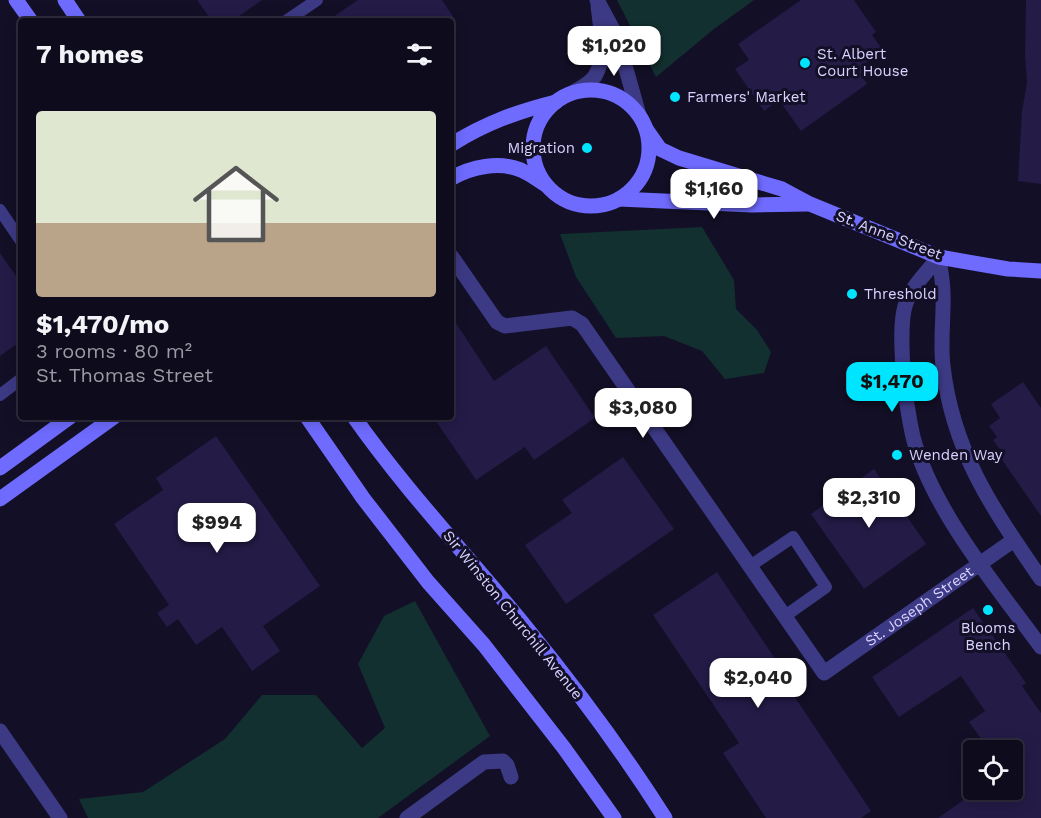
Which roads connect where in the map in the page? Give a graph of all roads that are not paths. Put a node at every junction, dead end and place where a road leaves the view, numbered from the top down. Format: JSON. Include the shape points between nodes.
{"nodes":[{"id":1,"x":16,"y":0,"type":"edge"},
{"id":2,"x":65,"y":0,"type":"edge"},
{"id":3,"x":316,"y":0,"type":"edge"},
{"id":4,"x":597,"y":1,"type":"edge"},
{"id":5,"x":29,"y":18,"type":"edge"},
{"id":6,"x":77,"y":18,"type":"edge"},
{"id":7,"x":290,"y":18,"type":"edge"},
{"id":8,"x":572,"y":93,"type":"junction"},
{"id":9,"x":556,"y":102,"type":"junction"},
{"id":10,"x":639,"y":115,"type":"junction"},
{"id":11,"x":646,"y":129,"type":"junction"},
{"id":12,"x":454,"y":143,"type":"edge"},
{"id":13,"x":454,"y":177,"type":"edge"},
{"id":14,"x":549,"y":187,"type":"junction"},
{"id":15,"x":618,"y":199,"type":"junction"},
{"id":16,"x":810,"y":204,"type":"junction"},
{"id":17,"x":0,"y":210,"type":"edge"},
{"id":18,"x":18,"y":237,"type":"edge"},
{"id":19,"x":939,"y":257,"type":"junction"},
{"id":20,"x":454,"y":260,"type":"edge"},
{"id":21,"x":1041,"y":271,"type":"edge"},
{"id":22,"x":18,"y":381,"type":"edge"},
{"id":23,"x":0,"y":394,"type":"edge"},
{"id":24,"x":66,"y":420,"type":"edge"},
{"id":25,"x":110,"y":420,"type":"edge"},
{"id":26,"x":309,"y":420,"type":"edge"},
{"id":27,"x":356,"y":420,"type":"edge"},
{"id":28,"x":0,"y":468,"type":"edge"},
{"id":29,"x":0,"y":499,"type":"edge"},
{"id":30,"x":1014,"y":540,"type":"junction"},
{"id":31,"x":980,"y":564,"type":"junction"},
{"id":32,"x":750,"y":566,"type":"junction"},
{"id":33,"x":1041,"y":579,"type":"edge"},
{"id":34,"x":784,"y":616,"type":"junction"},
{"id":35,"x":1041,"y":647,"type":"edge"},
{"id":36,"x":0,"y":731,"type":"edge"},
{"id":37,"x":511,"y":777,"type":"dead end"},
{"id":38,"x":60,"y":818,"type":"edge"},
{"id":39,"x":407,"y":818,"type":"edge"},
{"id":40,"x":614,"y":818,"type":"edge"},
{"id":41,"x":665,"y":818,"type":"edge"}],
"edges":[{"from":1,"to":5,"type":"street"},
{"from":2,"to":6,"type":"street"},
{"from":3,"to":7,"type":"lane"},
{"from":4,"to":8,"type":"street","via":[[600,63],[587,84]]},
{"from":4,"to":10,"type":"street","via":[[617,37]]},
{"from":8,"to":9,"type":"street"},
{"from":8,"to":10,"type":"street","via":[[610,93]]},
{"from":9,"to":12,"type":"street","via":[[520,111]]},
{"from":9,"to":14,"type":"street","via":[[542,116],[533,145],[540,174]]},
{"from":10,"to":11,"type":"street"},
{"from":11,"to":15,"type":"street","via":[[649,141],[645,169],[634,186]]},
{"from":11,"to":16,"type":"street","name":"St. Anne Street","via":[[660,149],[782,189]]},
{"from":13,"to":14,"type":"street","via":[[476,168],[500,165],[521,170]]},
{"from":14,"to":15,"type":"street","via":[[564,199],[581,205],[601,205]]},
{"from":15,"to":16,"type":"street","name":"St. Anne Street"},
{"from":16,"to":19,"type":"street","name":"St. Anne Street"},
{"from":17,"to":18,"type":"lane"},
{"from":19,"to":21,"type":"street","name":"St. Anne Street"},
{"from":19,"to":30,"type":"street","via":[[947,401],[968,463]]},
{"from":19,"to":31,"type":"street","via":[[905,305],[905,390],[914,439],[930,480],[946,513]]},
{"from":20,"to":32,"type":"street","via":[[497,322],[506,326],[572,318],[582,324]]},
{"from":22,"to":23,"type":"lane"},
{"from":24,"to":28,"type":"street"},
{"from":25,"to":29,"type":"street"},
{"from":26,"to":40,"type":"street","via":[[363,498],[428,582],[484,645]]},
{"from":27,"to":41,"type":"street","name":"Sir Winston Churchill Avenue","via":[[577,692]]},
{"from":30,"to":31,"type":"street","name":"St. Joseph Street"},
{"from":30,"to":33,"type":"street"},
{"from":31,"to":34,"type":"street","name":"St. Joseph Street","via":[[824,673]]},
{"from":31,"to":35,"type":"street"},
{"from":32,"to":34,"type":"street"},
{"from":32,"to":34,"type":"lane","via":[[793,537],[826,587]]},
{"from":36,"to":38,"type":"street"},
{"from":37,"to":39,"type":"street","via":[[503,761],[484,762]]}]}
